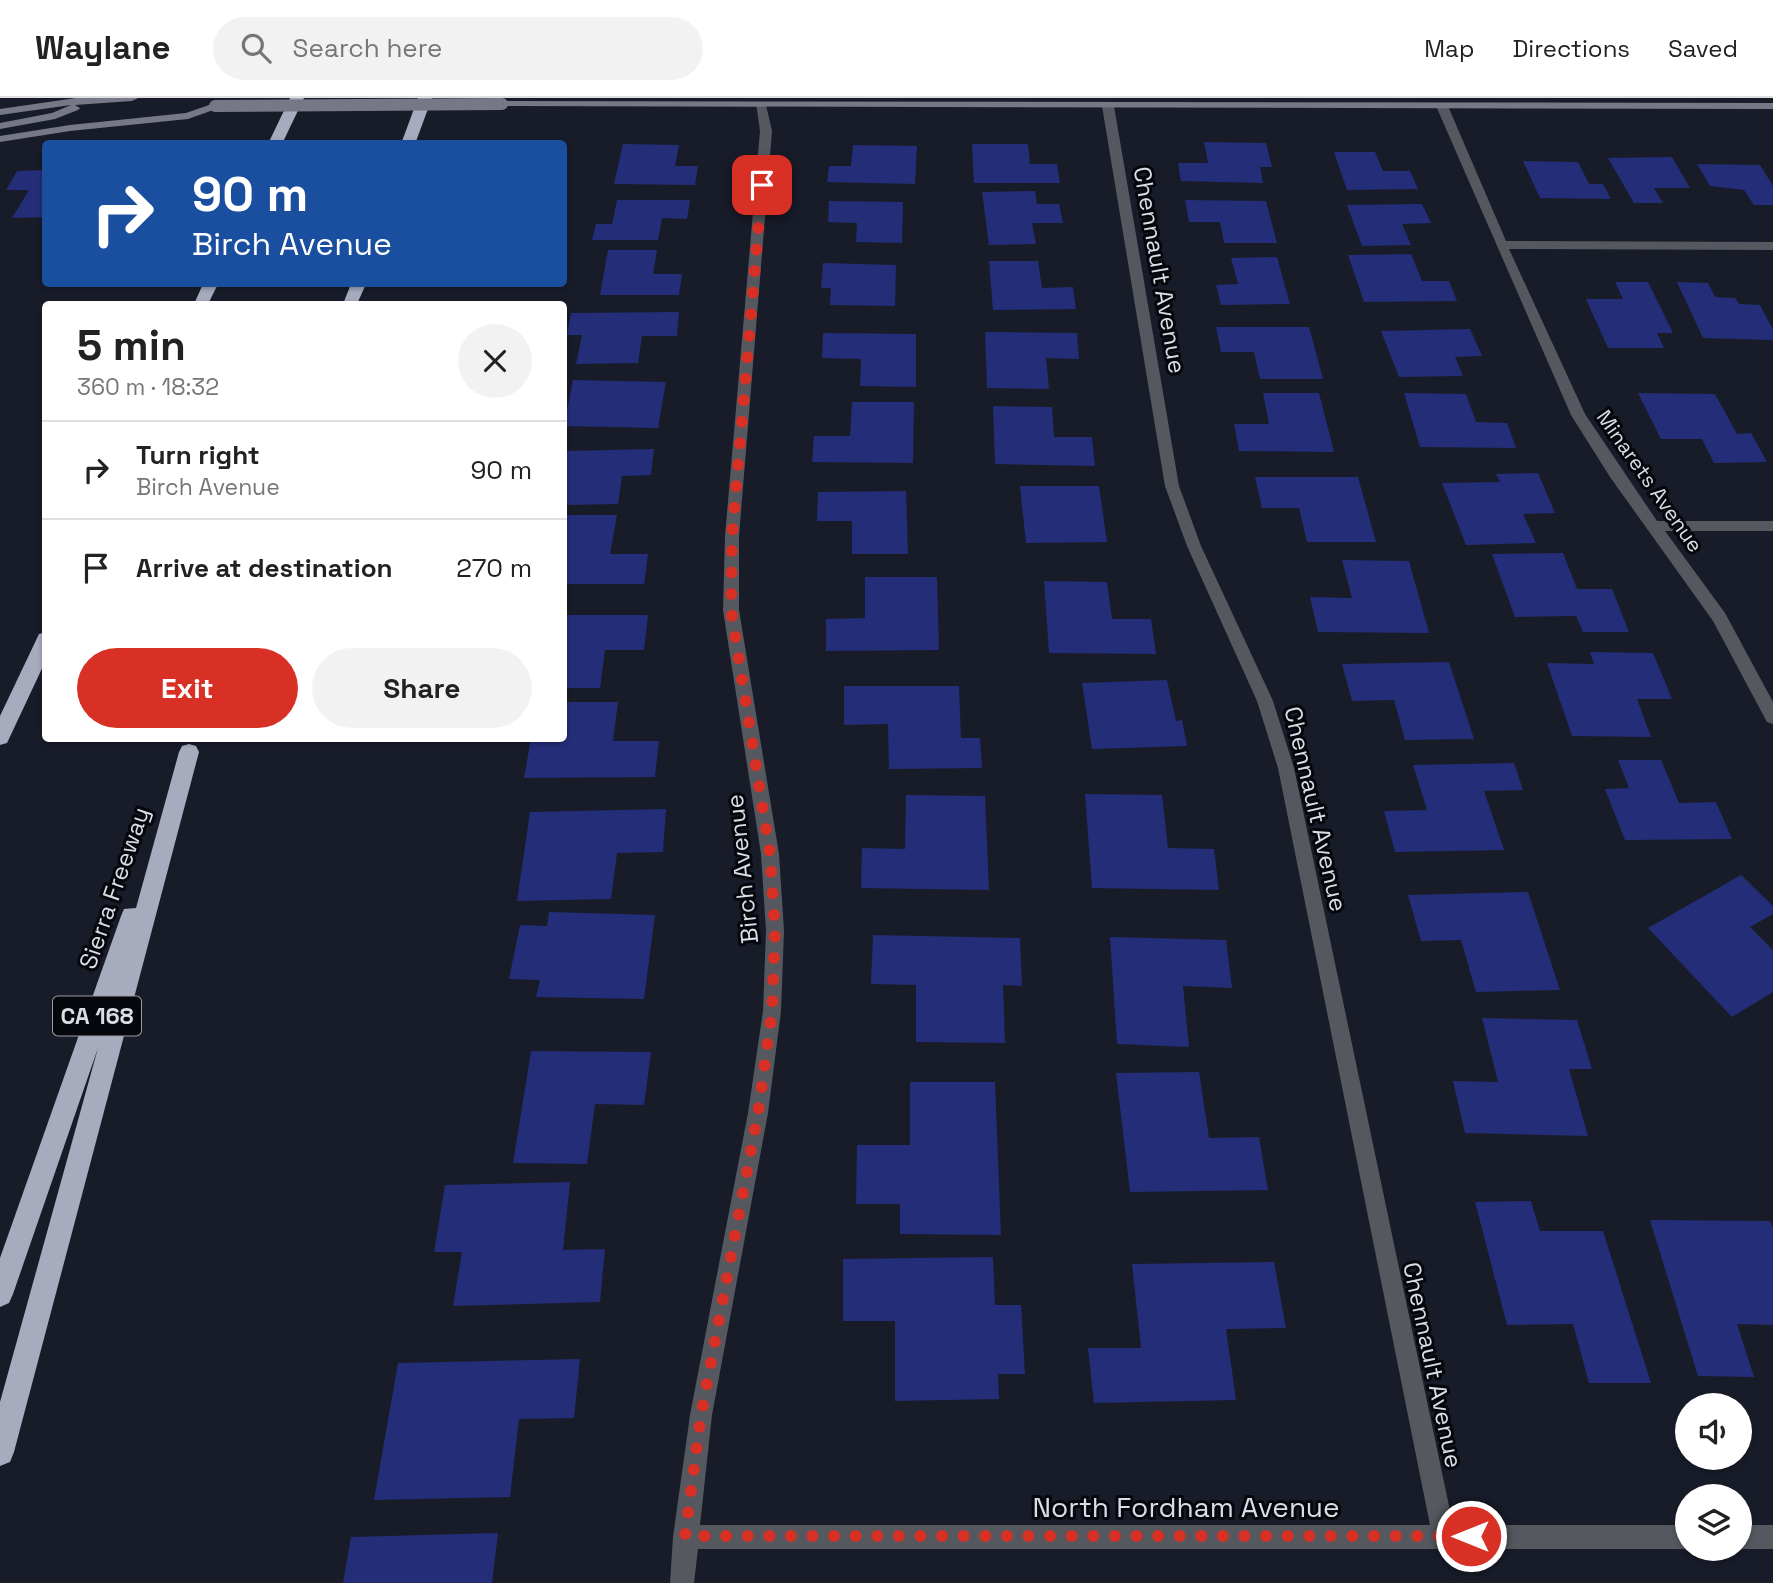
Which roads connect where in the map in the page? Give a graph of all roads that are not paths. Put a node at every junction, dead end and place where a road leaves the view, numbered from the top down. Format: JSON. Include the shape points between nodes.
{"nodes":[{"id":1,"x":132,"y":98,"type":"edge"},
{"id":2,"x":201,"y":98,"type":"edge"},
{"id":3,"x":297,"y":98,"type":"edge"},
{"id":4,"x":425,"y":98,"type":"edge"},
{"id":5,"x":86,"y":100,"type":"junction"},
{"id":6,"x":942,"y":102,"type":"edge"},
{"id":7,"x":760,"y":105,"type":"junction"},
{"id":8,"x":215,"y":106,"type":"junction"},
{"id":9,"x":1108,"y":106,"type":"junction"},
{"id":10,"x":1442,"y":106,"type":"junction"},
{"id":11,"x":1773,"y":106,"type":"edge"},
{"id":12,"x":0,"y":112,"type":"edge"},
{"id":13,"x":0,"y":126,"type":"edge"},
{"id":14,"x":0,"y":139,"type":"edge"},
{"id":15,"x":277,"y":140,"type":"edge"},
{"id":16,"x":409,"y":140,"type":"edge"},
{"id":17,"x":1501,"y":245,"type":"junction"},
{"id":18,"x":1773,"y":246,"type":"edge"},
{"id":19,"x":1656,"y":526,"type":"junction"},
{"id":20,"x":1773,"y":526,"type":"edge"},
{"id":21,"x":42,"y":648,"type":"edge"},
{"id":22,"x":1773,"y":717,"type":"edge"},
{"id":23,"x":0,"y":737,"type":"edge"},
{"id":24,"x":191,"y":745,"type":"edge"},
{"id":25,"x":0,"y":1294,"type":"edge"},
{"id":26,"x":0,"y":1452,"type":"edge"},
{"id":27,"x":685,"y":1536,"type":"junction"},
{"id":28,"x":1444,"y":1536,"type":"junction"},
{"id":29,"x":1675,"y":1537,"type":"edge"},
{"id":30,"x":1752,"y":1537,"type":"edge"},
{"id":31,"x":1773,"y":1537,"type":"edge"},
{"id":32,"x":682,"y":1583,"type":"edge"}],
"edges":[{"from":1,"to":5,"type":"main road"},
{"from":2,"to":8,"type":"main road"},
{"from":3,"to":15,"type":"highway"},
{"from":4,"to":16,"type":"highway"},
{"from":5,"to":12,"type":"main road"},
{"from":5,"to":13,"type":"main road","via":[[55,116]]},
{"from":6,"to":7,"type":"main road"},
{"from":6,"to":9,"type":"main road"},
{"from":7,"to":8,"type":"main road","bridge":true},
{"from":7,"to":27,"type":"street","name":"Birch Avenue","via":[[766,131],[732,536],[731,610],[770,854],[775,931],[772,1011],[758,1113],[701,1415]]},
{"from":8,"to":14,"type":"main road","via":[[188,116]]},
{"from":9,"to":10,"type":"main road"},
{"from":9,"to":28,"type":"street","name":"Chennault Avenue","via":[[1172,486],[1194,546],[1265,701],[1286,768]]},
{"from":10,"to":11,"type":"main road"},
{"from":10,"to":17,"type":"street","name":"Minarets Avenue"},
{"from":17,"to":18,"type":"street"},
{"from":17,"to":19,"type":"street","name":"Minarets Avenue","via":[[1578,415]]},
{"from":19,"to":20,"type":"street"},
{"from":19,"to":22,"type":"street","name":"Minarets Avenue","via":[[1719,617]]},
{"from":21,"to":23,"type":"highway"},
{"from":24,"to":25,"type":"highway","name":"Sierra Freeway","number":"CA 168"},
{"from":24,"to":26,"type":"highway"},
{"from":27,"to":28,"type":"street","name":"North Fordham Avenue"},
{"from":27,"to":32,"type":"street","name":"Birch Avenue"},
{"from":28,"to":29,"type":"street","name":"North Fordham Avenue"},
{"from":30,"to":31,"type":"street"}]}
